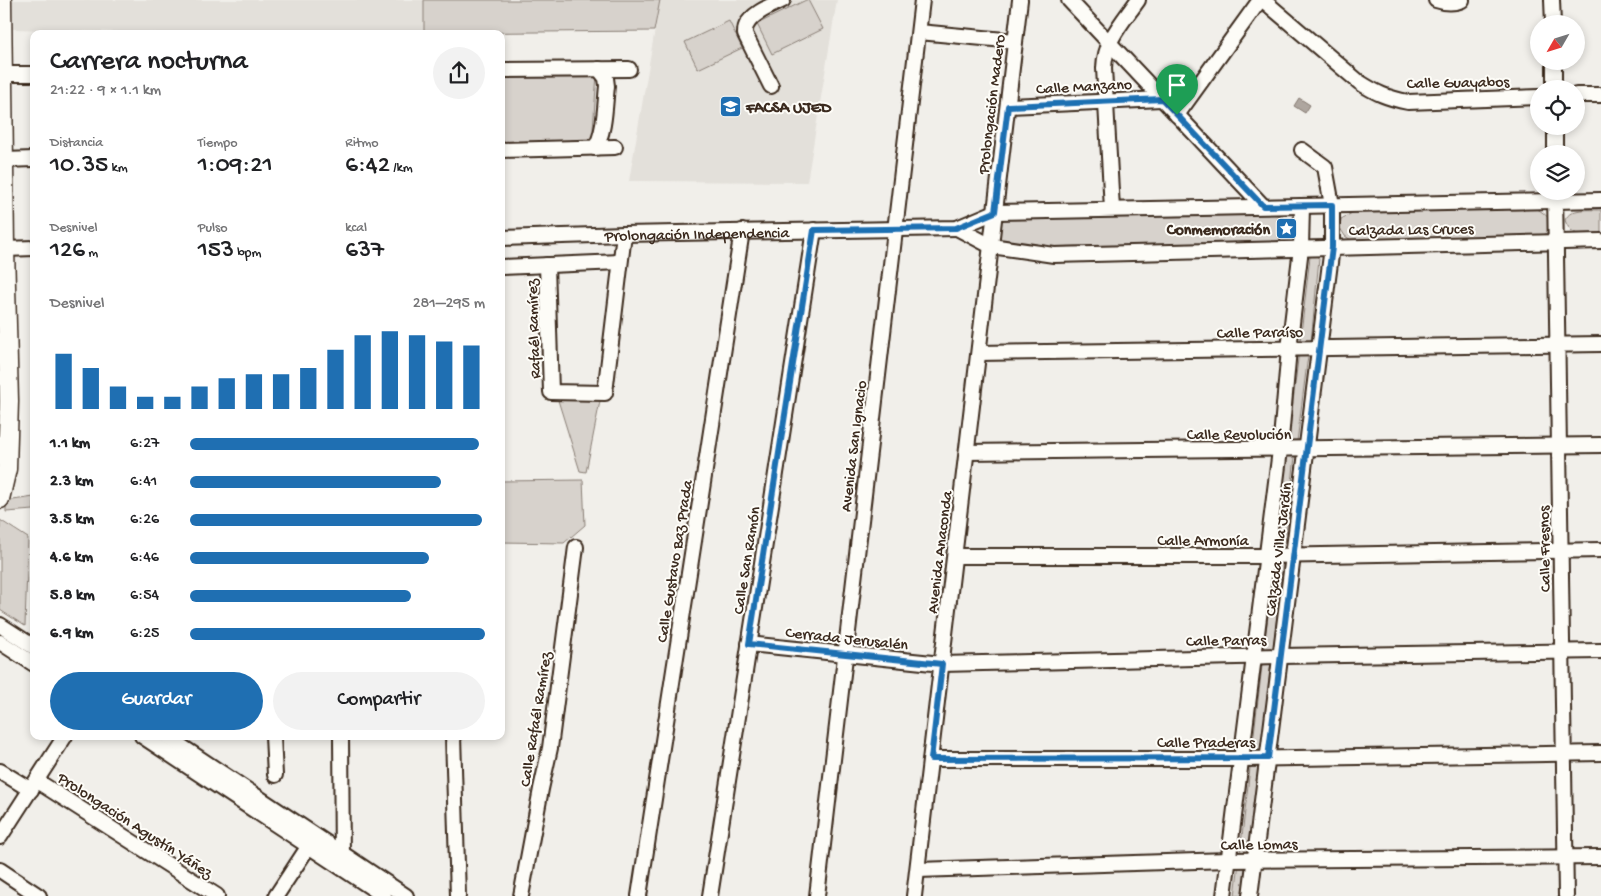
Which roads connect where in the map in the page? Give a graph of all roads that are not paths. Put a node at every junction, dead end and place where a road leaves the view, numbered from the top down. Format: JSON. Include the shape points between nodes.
{"nodes":[{"id":1,"x":2,"y":0,"type":"edge"},
{"id":2,"x":783,"y":0,"type":"edge"},
{"id":3,"x":922,"y":0,"type":"edge"},
{"id":4,"x":1020,"y":0,"type":"edge"},
{"id":5,"x":1069,"y":0,"type":"edge"},
{"id":6,"x":1138,"y":0,"type":"edge"},
{"id":7,"x":1261,"y":0,"type":"edge"},
{"id":8,"x":1436,"y":0,"type":"edge"},
{"id":9,"x":1462,"y":0,"type":"edge"},
{"id":10,"x":1552,"y":0,"type":"edge"},
{"id":11,"x":1553,"y":15,"type":"edge"},
{"id":12,"x":918,"y":32,"type":"junction"},
{"id":13,"x":1015,"y":41,"type":"junction"},
{"id":14,"x":1109,"y":42,"type":"junction"},
{"id":15,"x":599,"y":69,"type":"junction"},
{"id":16,"x":629,"y":69,"type":"dead end"},
{"id":17,"x":505,"y":70,"type":"edge"},
{"id":18,"x":2,"y":74,"type":"junction"},
{"id":19,"x":30,"y":74,"type":"edge"},
{"id":20,"x":771,"y":86,"type":"dead end"},
{"id":21,"x":1601,"y":95,"type":"edge"},
{"id":22,"x":1585,"y":96,"type":"edge"},
{"id":23,"x":1530,"y":97,"type":"edge"},
{"id":24,"x":1162,"y":99,"type":"junction"},
{"id":25,"x":1106,"y":102,"type":"junction"},
{"id":26,"x":1008,"y":106,"type":"junction"},
{"id":27,"x":1177,"y":115,"type":"junction"},
{"id":28,"x":615,"y":147,"type":"dead end"},
{"id":29,"x":595,"y":148,"type":"junction"},
{"id":30,"x":505,"y":150,"type":"edge"},
{"id":31,"x":1302,"y":150,"type":"dead end"},
{"id":32,"x":30,"y":159,"type":"edge"},
{"id":33,"x":4,"y":160,"type":"junction"},
{"id":34,"x":1530,"y":197,"type":"edge"},
{"id":35,"x":1585,"y":199,"type":"edge"},
{"id":36,"x":1555,"y":200,"type":"edge"},
{"id":37,"x":1601,"y":200,"type":"edge"},
{"id":38,"x":1332,"y":205,"type":"junction"},
{"id":39,"x":1263,"y":206,"type":"junction"},
{"id":40,"x":1302,"y":206,"type":"junction"},
{"id":41,"x":1112,"y":209,"type":"junction"},
{"id":42,"x":995,"y":212,"type":"junction"},
{"id":43,"x":956,"y":228,"type":"junction"},
{"id":44,"x":894,"y":229,"type":"junction"},
{"id":45,"x":814,"y":230,"type":"junction"},
{"id":46,"x":742,"y":231,"type":"junction"},
{"id":47,"x":624,"y":234,"type":"junction"},
{"id":48,"x":505,"y":238,"type":"edge"},
{"id":49,"x":1601,"y":241,"type":"edge"},
{"id":50,"x":1556,"y":242,"type":"junction"},
{"id":51,"x":991,"y":246,"type":"junction"},
{"id":52,"x":1332,"y":247,"type":"junction"},
{"id":53,"x":30,"y":248,"type":"edge"},
{"id":54,"x":1301,"y":248,"type":"junction"},
{"id":55,"x":2,"y":249,"type":"edge"},
{"id":56,"x":620,"y":262,"type":"junction"},
{"id":57,"x":546,"y":265,"type":"junction"},
{"id":58,"x":505,"y":267,"type":"edge"},
{"id":59,"x":1601,"y":344,"type":"edge"},
{"id":60,"x":1558,"y":345,"type":"junction"},
{"id":61,"x":1289,"y":348,"type":"junction"},
{"id":62,"x":1319,"y":348,"type":"junction"},
{"id":63,"x":979,"y":353,"type":"junction"},
{"id":64,"x":1601,"y":445,"type":"edge"},
{"id":65,"x":1559,"y":446,"type":"junction"},
{"id":66,"x":1280,"y":450,"type":"junction"},
{"id":67,"x":1307,"y":450,"type":"junction"},
{"id":68,"x":967,"y":452,"type":"junction"},
{"id":69,"x":0,"y":499,"type":"edge"},
{"id":70,"x":576,"y":547,"type":"dead end"},
{"id":71,"x":1601,"y":550,"type":"edge"},
{"id":72,"x":1561,"y":551,"type":"junction"},
{"id":73,"x":1293,"y":555,"type":"junction"},
{"id":74,"x":955,"y":556,"type":"junction"},
{"id":75,"x":1266,"y":556,"type":"junction"},
{"id":76,"x":0,"y":625,"type":"edge"},
{"id":77,"x":0,"y":642,"type":"edge"},
{"id":78,"x":30,"y":644,"type":"edge"},
{"id":79,"x":749,"y":644,"type":"junction"},
{"id":80,"x":1601,"y":651,"type":"edge"},
{"id":81,"x":1563,"y":652,"type":"junction"},
{"id":82,"x":845,"y":655,"type":"junction"},
{"id":83,"x":1254,"y":656,"type":"junction"},
{"id":84,"x":1281,"y":656,"type":"junction"},
{"id":85,"x":30,"y":661,"type":"edge"},
{"id":86,"x":942,"y":664,"type":"junction"},
{"id":87,"x":62,"y":740,"type":"edge"},
{"id":88,"x":149,"y":740,"type":"edge"},
{"id":89,"x":172,"y":740,"type":"edge"},
{"id":90,"x":273,"y":740,"type":"edge"},
{"id":91,"x":340,"y":740,"type":"edge"},
{"id":92,"x":453,"y":740,"type":"edge"},
{"id":93,"x":1601,"y":753,"type":"edge"},
{"id":94,"x":1564,"y":754,"type":"junction"},
{"id":95,"x":1268,"y":758,"type":"junction"},
{"id":96,"x":931,"y":759,"type":"junction"},
{"id":97,"x":1241,"y":759,"type":"junction"},
{"id":98,"x":0,"y":771,"type":"edge"},
{"id":99,"x":275,"y":775,"type":"dead end"},
{"id":100,"x":34,"y":785,"type":"junction"},
{"id":101,"x":0,"y":837,"type":"edge"},
{"id":102,"x":312,"y":841,"type":"junction"},
{"id":103,"x":342,"y":854,"type":"junction"},
{"id":104,"x":1566,"y":857,"type":"junction"},
{"id":105,"x":1601,"y":857,"type":"edge"},
{"id":106,"x":1228,"y":860,"type":"junction"},
{"id":107,"x":1255,"y":860,"type":"junction"},
{"id":108,"x":343,"y":869,"type":"junction"},
{"id":109,"x":0,"y":870,"type":"edge"},
{"id":110,"x":918,"y":870,"type":"junction"},
{"id":111,"x":40,"y":896,"type":"edge"},
{"id":112,"x":216,"y":896,"type":"edge"},
{"id":113,"x":276,"y":896,"type":"edge"},
{"id":114,"x":384,"y":896,"type":"edge"},
{"id":115,"x":406,"y":896,"type":"edge"},
{"id":116,"x":458,"y":896,"type":"edge"},
{"id":117,"x":521,"y":896,"type":"edge"},
{"id":118,"x":639,"y":896,"type":"edge"},
{"id":119,"x":710,"y":896,"type":"edge"},
{"id":120,"x":817,"y":896,"type":"edge"},
{"id":121,"x":914,"y":896,"type":"edge"},
{"id":122,"x":1224,"y":896,"type":"edge"},
{"id":123,"x":1250,"y":896,"type":"edge"},
{"id":124,"x":1566,"y":896,"type":"edge"}],
"edges":[{"from":1,"to":18,"type":"main road"},
{"from":2,"to":20,"type":"street","via":[[769,6],[745,26],[744,34]]},
{"from":3,"to":12,"type":"street","name":"Avenida San Ignacio"},
{"from":4,"to":13,"type":"street","name":"Prolongación Madero"},
{"from":5,"to":14,"type":"street"},
{"from":6,"to":14,"type":"street"},
{"from":7,"to":23,"type":"street","name":"Calle Guayabos","via":[[1359,82],[1390,99],[1408,102]]},
{"from":7,"to":27,"type":"street"},
{"from":8,"to":9,"type":"street","via":[[1445,3]]},
{"from":10,"to":11,"type":"street"},
{"from":12,"to":13,"type":"street"},
{"from":12,"to":44,"type":"street","name":"Avenida San Ignacio"},
{"from":13,"to":26,"type":"street","name":"Prolongación Madero"},
{"from":14,"to":24,"type":"street"},
{"from":14,"to":25,"type":"street","via":[[1104,56]]},
{"from":15,"to":16,"type":"street"},
{"from":15,"to":17,"type":"street"},
{"from":15,"to":29,"type":"street","via":[[606,78],[606,86],[601,134]]},
{"from":18,"to":19,"type":"street"},
{"from":18,"to":33,"type":"main road"},
{"from":21,"to":22,"type":"street"},
{"from":24,"to":25,"type":"street","name":"Calle Manzano"},
{"from":24,"to":27,"type":"street"},
{"from":25,"to":26,"type":"street","name":"Calle Manzano"},
{"from":25,"to":41,"type":"street"},
{"from":26,"to":42,"type":"street","name":"Prolongación Madero"},
{"from":27,"to":39,"type":"street"},
{"from":28,"to":29,"type":"street"},
{"from":29,"to":30,"type":"street"},
{"from":31,"to":38,"type":"street","name":"Calzada Villa Jardín","via":[[1325,168]]},
{"from":32,"to":33,"type":"street"},
{"from":33,"to":55,"type":"main road"},
{"from":34,"to":38,"type":"street","name":"Calzada Las Cruces"},
{"from":35,"to":37,"type":"street","name":"Calzada Las Cruces"},
{"from":36,"to":50,"type":"street","name":"Calle Fresnos"},
{"from":38,"to":40,"type":"street","name":"Calzada Las Cruces"},
{"from":38,"to":52,"type":"street","name":"Calzada Villa Jardín"},
{"from":39,"to":40,"type":"street","name":"Calzada Las Cruces"},
{"from":39,"to":41,"type":"street","name":"Calzada Las Cruces"},
{"from":40,"to":54,"type":"street","name":"Calzada Villa Jardín"},
{"from":41,"to":42,"type":"street","name":"Calzada Las Cruces"},
{"from":42,"to":43,"type":"street","name":"Calzada Las Cruces"},
{"from":42,"to":51,"type":"street","name":"Avenida Anaconda"},
{"from":43,"to":44,"type":"street","name":"Calzada Las Cruces"},
{"from":43,"to":51,"type":"street","name":"Calzada Las Cruces"},
{"from":44,"to":45,"type":"street","name":"Prolongación Independencia"},
{"from":44,"to":82,"type":"street","name":"Avenida San Ignacio"},
{"from":45,"to":46,"type":"street","name":"Prolongación Independencia"},
{"from":45,"to":79,"type":"street","name":"Calle San Ramón"},
{"from":46,"to":47,"type":"street","name":"Prolongación Independencia"},
{"from":46,"to":118,"type":"street","name":"Calle Gustavo Baz Prada"},
{"from":47,"to":48,"type":"street","name":"Prolongación Independencia"},
{"from":47,"to":56,"type":"street"},
{"from":49,"to":50,"type":"street","name":"Calzada Las Cruces"},
{"from":50,"to":52,"type":"street","name":"Calzada Las Cruces"},
{"from":50,"to":60,"type":"street","name":"Calle Fresnos"},
{"from":51,"to":54,"type":"street","name":"Calzada Las Cruces","via":[[1054,255]]},
{"from":51,"to":63,"type":"street","name":"Avenida Anaconda"},
{"from":52,"to":54,"type":"street","name":"Calzada Las Cruces"},
{"from":52,"to":62,"type":"street","name":"Calzada Villa Jardín"},
{"from":53,"to":55,"type":"street"},
{"from":54,"to":61,"type":"street","name":"Calzada Villa Jardín"},
{"from":55,"to":69,"type":"main road","via":[[9,401],[7,469]]},
{"from":56,"to":57,"type":"street"},
{"from":56,"to":57,"type":"street","name":"Rafaél Ramírez","via":[[605,393],[552,392]]},
{"from":57,"to":58,"type":"street"},
{"from":59,"to":60,"type":"street","name":"Calle Paraíso"},
{"from":60,"to":62,"type":"street","name":"Calle Paraíso"},
{"from":60,"to":65,"type":"street","name":"Calle Fresnos"},
{"from":61,"to":62,"type":"street","name":"Calle Paraíso"},
{"from":61,"to":63,"type":"street","name":"Calle Paraíso"},
{"from":61,"to":66,"type":"street","name":"Calzada Villa Jardín"},
{"from":62,"to":67,"type":"street","name":"Calzada Villa Jardín"},
{"from":63,"to":68,"type":"street","name":"Avenida Anaconda"},
{"from":64,"to":65,"type":"street","name":"Calle Revolución"},
{"from":65,"to":67,"type":"street","name":"Calle Revolución"},
{"from":65,"to":72,"type":"street","name":"Calle Fresnos"},
{"from":66,"to":67,"type":"street","name":"Calle Revolución"},
{"from":66,"to":68,"type":"street","name":"Calle Revolución"},
{"from":66,"to":75,"type":"street","name":"Calzada Villa Jardín"},
{"from":67,"to":73,"type":"street","name":"Calzada Villa Jardín"},
{"from":68,"to":74,"type":"street","name":"Avenida Anaconda"},
{"from":70,"to":117,"type":"street","name":"Calle Rafaél Ramírez","via":[[550,748]]},
{"from":71,"to":72,"type":"street","name":"Calle Armonía"},
{"from":72,"to":73,"type":"street","name":"Calle Armonía"},
{"from":72,"to":81,"type":"street","name":"Calle Fresnos"},
{"from":73,"to":75,"type":"street","name":"Calle Armonía"},
{"from":73,"to":84,"type":"street","name":"Calzada Villa Jardín"},
{"from":74,"to":75,"type":"street","name":"Calle Armonía"},
{"from":74,"to":86,"type":"street","name":"Avenida Anaconda"},
{"from":75,"to":83,"type":"street","name":"Calzada Villa Jardín"},
{"from":76,"to":78,"type":"street"},
{"from":77,"to":85,"type":"street"},
{"from":79,"to":82,"type":"street","name":"Cerrada Jerusalén"},
{"from":79,"to":119,"type":"street","name":"Calle San Ramón"},
{"from":80,"to":81,"type":"street","name":"Calle Parras"},
{"from":81,"to":84,"type":"street","name":"Calle Parras"},
{"from":81,"to":94,"type":"street","name":"Calle Fresnos"},
{"from":82,"to":86,"type":"street","name":"Cerrada Jerusalén"},
{"from":82,"to":120,"type":"street","name":"Avenida San Ignacio"},
{"from":83,"to":84,"type":"street","name":"Calle Parras"},
{"from":83,"to":86,"type":"street","name":"Calle Parras"},
{"from":83,"to":97,"type":"street","name":"Calzada Villa Jardín"},
{"from":84,"to":95,"type":"street","name":"Calzada Villa Jardín"},
{"from":86,"to":96,"type":"street","name":"Avenida Anaconda"},
{"from":87,"to":100,"type":"street"},
{"from":88,"to":102,"type":"street"},
{"from":89,"to":102,"type":"street"},
{"from":90,"to":99,"type":"street"},
{"from":91,"to":103,"type":"street"},
{"from":92,"to":116,"type":"street"},
{"from":93,"to":94,"type":"street","name":"Calle Praderas"},
{"from":94,"to":95,"type":"street","name":"Calle Praderas"},
{"from":94,"to":104,"type":"street","name":"Calle Fresnos"},
{"from":95,"to":97,"type":"street","name":"Calle Praderas"},
{"from":95,"to":107,"type":"street","name":"Calzada Villa Jardín"},
{"from":96,"to":97,"type":"street","name":"Calle Praderas"},
{"from":96,"to":110,"type":"street","name":"Avenida Anaconda"},
{"from":97,"to":106,"type":"street","name":"Calzada Villa Jardín"},
{"from":98,"to":100,"type":"street","name":"Prolongación Agustín Yáñez"},
{"from":100,"to":101,"type":"street"},
{"from":100,"to":112,"type":"street","name":"Prolongación Agustín Yáñez"},
{"from":102,"to":103,"type":"street"},
{"from":102,"to":108,"type":"street"},
{"from":102,"to":113,"type":"street"},
{"from":103,"to":108,"type":"street"},
{"from":103,"to":115,"type":"street"},
{"from":104,"to":105,"type":"street","name":"Calle Lomas"},
{"from":104,"to":107,"type":"street","name":"Calle Lomas"},
{"from":104,"to":124,"type":"street","name":"Calle Fresnos"},
{"from":106,"to":107,"type":"street","name":"Calle Lomas"},
{"from":106,"to":110,"type":"street","name":"Calle Lomas"},
{"from":106,"to":122,"type":"street","name":"Calzada Villa Jardín"},
{"from":107,"to":123,"type":"street","name":"Calzada Villa Jardín"},
{"from":108,"to":114,"type":"street"},
{"from":109,"to":111,"type":"street"},
{"from":110,"to":121,"type":"street","name":"Avenida Anaconda"}]}
